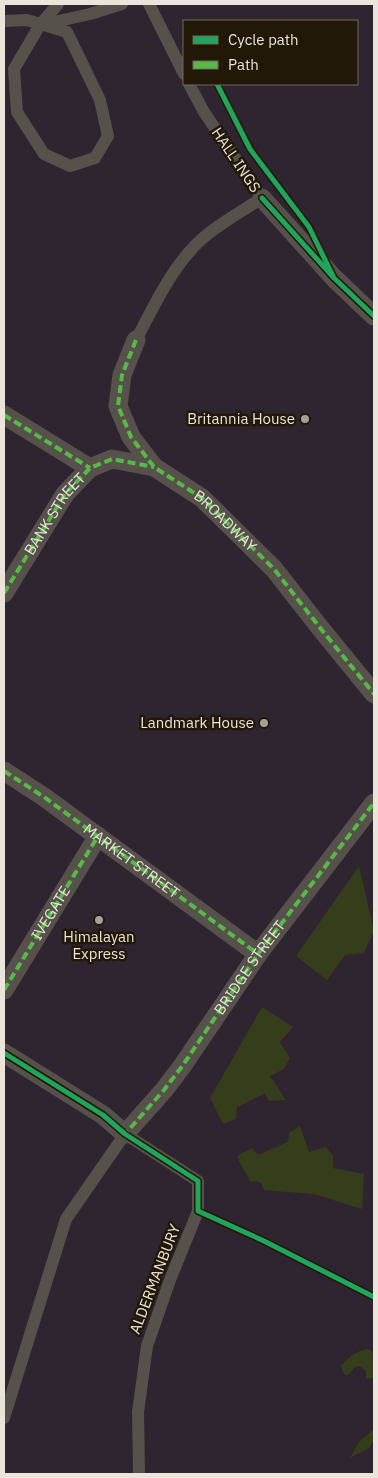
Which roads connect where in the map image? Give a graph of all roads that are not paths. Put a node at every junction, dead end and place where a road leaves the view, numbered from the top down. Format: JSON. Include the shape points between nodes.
{"nodes":[{"id":1,"x":58,"y":4,"type":"edge"},
{"id":2,"x":122,"y":4,"type":"edge"},
{"id":3,"x":149,"y":4,"type":"edge"},
{"id":4,"x":4,"y":21,"type":"edge"},
{"id":5,"x":40,"y":25,"type":"junction"},
{"id":6,"x":183,"y":72,"type":"edge"},
{"id":7,"x":190,"y":85,"type":"edge"},
{"id":8,"x":262,"y":198,"type":"junction"},
{"id":9,"x":374,"y":316,"type":"edge"},
{"id":10,"x":136,"y":340,"type":"joint"},
{"id":11,"x":4,"y":415,"type":"edge"},
{"id":12,"x":154,"y":467,"type":"junction"},
{"id":13,"x":90,"y":468,"type":"junction"},
{"id":14,"x":4,"y":593,"type":"edge"},
{"id":15,"x":374,"y":694,"type":"edge"},
{"id":16,"x":4,"y":771,"type":"edge"},
{"id":17,"x":374,"y":803,"type":"edge"},
{"id":18,"x":98,"y":836,"type":"junction"},
{"id":19,"x":258,"y":954,"type":"junction"},
{"id":20,"x":4,"y":990,"type":"edge"},
{"id":21,"x":4,"y":1052,"type":"edge"},
{"id":22,"x":125,"y":1134,"type":"junction"},
{"id":23,"x":4,"y":1418,"type":"edge"},
{"id":24,"x":139,"y":1474,"type":"edge"}],
"edges":[{"from":1,"to":5,"type":"lane"},
{"from":2,"to":5,"type":"lane"},
{"from":3,"to":6,"type":"lane"},
{"from":4,"to":5,"type":"lane","via":[[28,20],[67,32],[100,100],[108,136],[95,158],[70,166],[44,154],[18,112],[14,69]]},
{"from":7,"to":8,"type":"lane","name":"HALL INGS"},
{"from":8,"to":9,"type":"street","name":"HALL INGS","via":[[334,278]]},
{"from":8,"to":10,"type":"lane","via":[[190,250],[166,284]]},
{"from":10,"to":12,"type":"street","name":"BROADWAY","via":[[122,375],[118,406],[131,437]]},
{"from":11,"to":13,"type":"street"},
{"from":12,"to":13,"type":"street","name":"BANK STREET","via":[[112,459]]},
{"from":12,"to":15,"type":"street","name":"BROADWAY","via":[[202,498],[274,569]]},
{"from":13,"to":14,"type":"street","name":"BANK STREET","via":[[65,494]]},
{"from":16,"to":18,"type":"street","name":"MARKET STREET"},
{"from":17,"to":19,"type":"street","name":"BRIDGE STREET"},
{"from":18,"to":19,"type":"street","name":"MARKET STREET"},
{"from":18,"to":20,"type":"street","name":"IVEGATE"},
{"from":19,"to":22,"type":"street","name":"BRIDGE STREET","via":[[183,1065]]},
{"from":21,"to":22,"type":"street","via":[[102,1115]]},
{"from":22,"to":23,"type":"lane","via":[[66,1219]]},
{"from":22,"to":24,"type":"lane","name":"ALDERMANBURY","via":[[198,1181],[198,1211],[147,1346],[138,1412]]}]}
